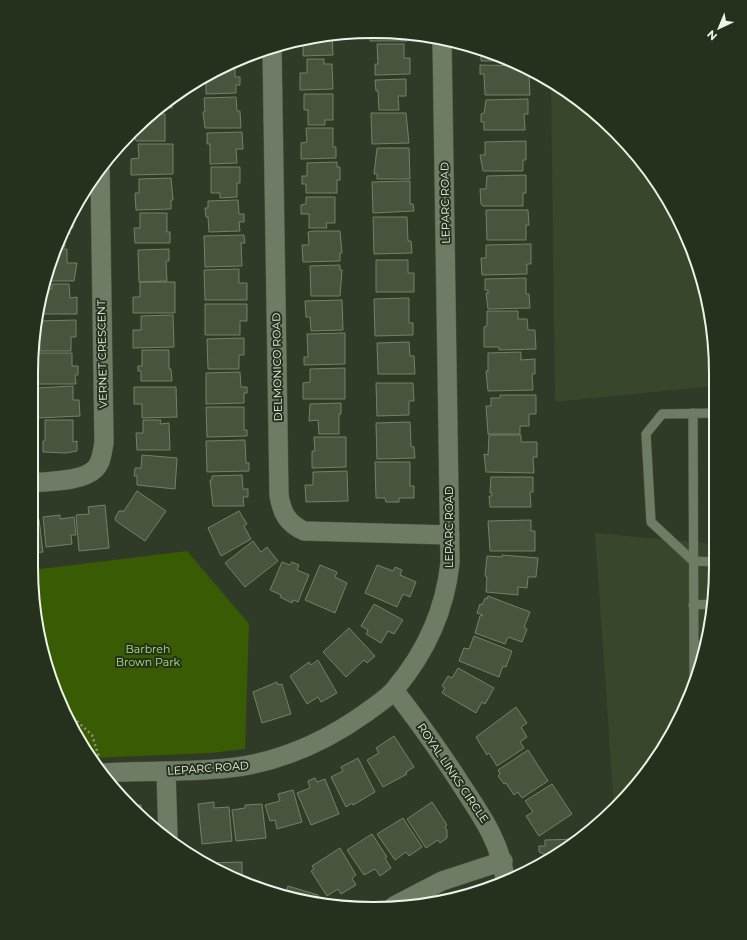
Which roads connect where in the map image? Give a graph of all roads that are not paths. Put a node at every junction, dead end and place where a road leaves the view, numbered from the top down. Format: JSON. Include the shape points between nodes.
{"nodes":[{"id":1,"x":442,"y":45,"type":"edge"},
{"id":2,"x":272,"y":54,"type":"edge"},
{"id":3,"x":100,"y":179,"type":"edge"},
{"id":4,"x":693,"y":413,"type":"junction"},
{"id":5,"x":709,"y":413,"type":"edge"},
{"id":6,"x":38,"y":482,"type":"edge"},
{"id":7,"x":450,"y":535,"type":"junction"},
{"id":8,"x":693,"y":561,"type":"junction"},
{"id":9,"x":709,"y":562,"type":"edge"},
{"id":10,"x":707,"y":604,"type":"edge"},
{"id":11,"x":693,"y":605,"type":"junction"},
{"id":12,"x":695,"y":646,"type":"junction"},
{"id":13,"x":700,"y":646,"type":"edge"},
{"id":14,"x":695,"y":663,"type":"edge"},
{"id":15,"x":394,"y":690,"type":"junction"},
{"id":16,"x":104,"y":766,"type":"edge"},
{"id":17,"x":166,"y":771,"type":"junction"},
{"id":18,"x":168,"y":832,"type":"edge"},
{"id":19,"x":503,"y":861,"type":"junction"},
{"id":20,"x":505,"y":875,"type":"edge"},
{"id":21,"x":405,"y":900,"type":"edge"}],
"edges":[{"from":1,"to":7,"type":"street","name":"LEPARC ROAD"},
{"from":2,"to":7,"type":"street","name":"DELMONICO ROAD","via":[[281,510],[287,520],[304,531]]},
{"from":3,"to":6,"type":"street","name":"VERNET CRESCENT","via":[[104,443],[101,458],[96,469],[86,475]]},
{"from":4,"to":5,"type":"lane"},
{"from":4,"to":8,"type":"lane"},
{"from":4,"to":8,"type":"lane","via":[[662,414],[646,434],[652,522]]},
{"from":7,"to":15,"type":"street","name":"LEPARC ROAD","via":[[448,578],[439,616],[423,648]]},
{"from":8,"to":9,"type":"lane"},
{"from":8,"to":11,"type":"lane"},
{"from":10,"to":11,"type":"lane"},
{"from":11,"to":12,"type":"lane"},
{"from":12,"to":13,"type":"lane"},
{"from":12,"to":14,"type":"lane"},
{"from":15,"to":17,"type":"street","name":"LEPARC ROAD","via":[[362,716],[335,733],[288,755],[237,767]]},
{"from":15,"to":19,"type":"street","name":"ROYAL LINKS CIRCLE","via":[[441,753],[485,821]]},
{"from":16,"to":17,"type":"street","name":"LEPARC ROAD"},
{"from":17,"to":18,"type":"street"},
{"from":19,"to":20,"type":"street","name":"ROYAL LINKS CIRCLE"},
{"from":19,"to":21,"type":"street","via":[[442,881]]}]}
